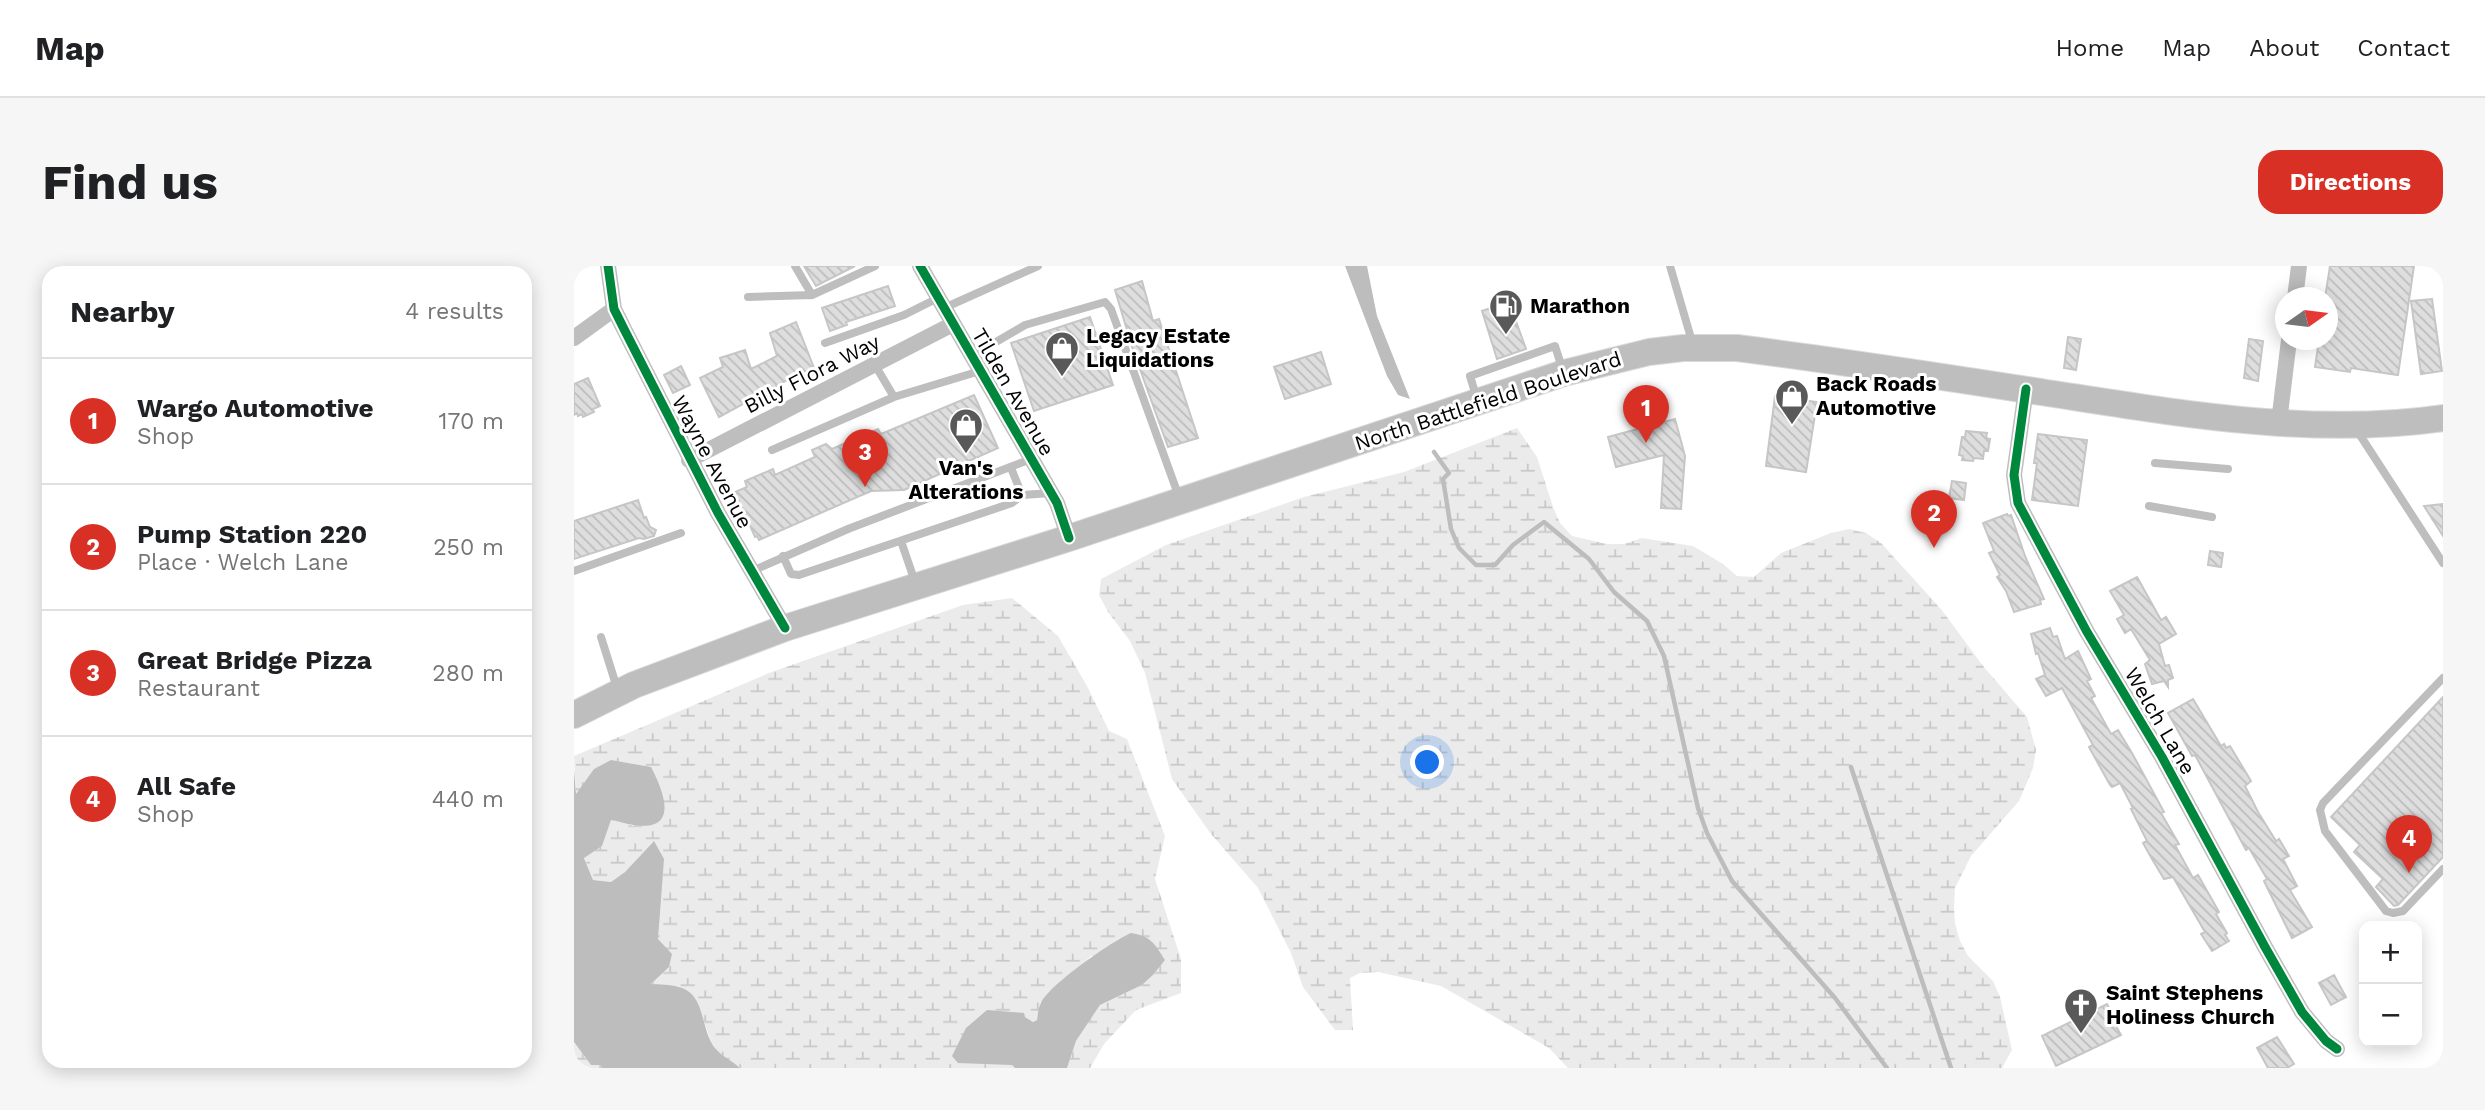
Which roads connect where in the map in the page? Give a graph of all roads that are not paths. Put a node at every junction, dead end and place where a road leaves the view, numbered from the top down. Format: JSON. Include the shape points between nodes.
{"nodes":[{"id":1,"x":608,"y":266,"type":"edge"},
{"id":2,"x":795,"y":266,"type":"edge"},
{"id":3,"x":875,"y":266,"type":"edge"},
{"id":4,"x":920,"y":266,"type":"edge"},
{"id":5,"x":1038,"y":266,"type":"edge"},
{"id":6,"x":1670,"y":266,"type":"edge"},
{"id":7,"x":2299,"y":266,"type":"edge"},
{"id":8,"x":2296,"y":287,"type":"edge"},
{"id":9,"x":812,"y":295,"type":"junction"},
{"id":10,"x":748,"y":297,"type":"dead end"},
{"id":11,"x":941,"y":303,"type":"junction"},
{"id":12,"x":614,"y":309,"type":"junction"},
{"id":13,"x":953,"y":324,"type":"junction"},
{"id":14,"x":574,"y":338,"type":"edge"},
{"id":15,"x":825,"y":344,"type":"dead end"},
{"id":16,"x":1694,"y":348,"type":"junction"},
{"id":17,"x":2288,"y":350,"type":"edge"},
{"id":18,"x":976,"y":364,"type":"junction"},
{"id":19,"x":875,"y":365,"type":"junction"},
{"id":20,"x":2026,"y":390,"type":"junction"},
{"id":21,"x":894,"y":397,"type":"junction"},
{"id":22,"x":2443,"y":418,"type":"edge"},
{"id":23,"x":2279,"y":422,"type":"junction"},
{"id":24,"x":2353,"y":424,"type":"junction"},
{"id":25,"x":772,"y":450,"type":"dead end"},
{"id":26,"x":1031,"y":459,"type":"junction"},
{"id":27,"x":689,"y":460,"type":"junction"},
{"id":28,"x":2155,"y":463,"type":"dead end"},
{"id":29,"x":1011,"y":468,"type":"junction"},
{"id":30,"x":2228,"y":469,"type":"dead end"},
{"id":31,"x":1051,"y":493,"type":"junction"},
{"id":32,"x":1022,"y":495,"type":"junction"},
{"id":33,"x":1180,"y":501,"type":"junction"},
{"id":34,"x":2150,"y":506,"type":"dead end"},
{"id":35,"x":2212,"y":517,"type":"dead end"},
{"id":36,"x":681,"y":533,"type":"dead end"},
{"id":37,"x":1069,"y":538,"type":"junction"},
{"id":38,"x":901,"y":541,"type":"junction"},
{"id":39,"x":783,"y":556,"type":"junction"},
{"id":40,"x":2443,"y":563,"type":"edge"},
{"id":41,"x":574,"y":571,"type":"edge"},
{"id":42,"x":752,"y":571,"type":"junction"},
{"id":43,"x":916,"y":586,"type":"junction"},
{"id":44,"x":785,"y":628,"type":"junction"},
{"id":45,"x":601,"y":637,"type":"dead end"},
{"id":46,"x":2443,"y":678,"type":"edge"},
{"id":47,"x":619,"y":692,"type":"junction"},
{"id":48,"x":574,"y":715,"type":"edge"},
{"id":49,"x":2443,"y":869,"type":"edge"},
{"id":50,"x":2337,"y":1049,"type":"dead end"}],
"edges":[{"from":1,"to":12,"type":"street","name":"Wayne Avenue"},
{"from":2,"to":9,"type":"lane"},
{"from":3,"to":9,"type":"lane"},
{"from":4,"to":11,"type":"street","name":"Tilden Avenue"},
{"from":5,"to":11,"type":"lane"},
{"from":6,"to":16,"type":"lane"},
{"from":7,"to":8,"type":"street"},
{"from":9,"to":10,"type":"lane"},
{"from":11,"to":13,"type":"street","name":"Tilden Avenue"},
{"from":11,"to":15,"type":"lane"},
{"from":12,"to":14,"type":"street"},
{"from":12,"to":27,"type":"street","name":"Wayne Avenue"},
{"from":13,"to":18,"type":"street","name":"Tilden Avenue"},
{"from":13,"to":19,"type":"street","name":"Billy Flora Way"},
{"from":16,"to":20,"type":"main road","name":"North Battlefield Boulevard","via":[[1737,348]]},
{"from":16,"to":33,"type":"main road","name":"North Battlefield Boulevard","via":[[1649,352],[1564,373]]},
{"from":17,"to":23,"type":"street"},
{"from":18,"to":21,"type":"lane"},
{"from":18,"to":26,"type":"street","name":"Tilden Avenue"},
{"from":18,"to":33,"type":"lane","via":[[1024,325],[1105,302]]},
{"from":19,"to":21,"type":"lane"},
{"from":19,"to":27,"type":"street","name":"Billy Flora Way"},
{"from":20,"to":23,"type":"main road","name":"North Battlefield Boulevard"},
{"from":20,"to":50,"type":"street","name":"Welch Lane","via":[[2014,475],[2018,503],[2302,1012]]},
{"from":21,"to":25,"type":"lane"},
{"from":22,"to":24,"type":"main road","name":"North Battlefield Boulevard"},
{"from":23,"to":24,"type":"main road","name":"North Battlefield Boulevard"},
{"from":24,"to":40,"type":"lane"},
{"from":26,"to":29,"type":"lane"},
{"from":26,"to":31,"type":"street","name":"Tilden Avenue"},
{"from":27,"to":42,"type":"street","name":"Wayne Avenue"},
{"from":28,"to":30,"type":"lane"},
{"from":29,"to":32,"type":"lane"},
{"from":29,"to":39,"type":"lane"},
{"from":31,"to":32,"type":"lane"},
{"from":31,"to":37,"type":"street","name":"Tilden Avenue"},
{"from":32,"to":38,"type":"lane","via":[[1013,503]]},
{"from":33,"to":37,"type":"main road","name":"North Battlefield Boulevard"},
{"from":34,"to":35,"type":"lane"},
{"from":36,"to":41,"type":"lane"},
{"from":37,"to":43,"type":"main road","name":"North Battlefield Boulevard"},
{"from":38,"to":39,"type":"lane","via":[[799,575],[791,574]]},
{"from":38,"to":43,"type":"lane"},
{"from":39,"to":42,"type":"lane"},
{"from":42,"to":44,"type":"street","name":"Wayne Avenue"},
{"from":43,"to":44,"type":"main road","name":"North Battlefield Boulevard"},
{"from":44,"to":47,"type":"main road","name":"North Battlefield Boulevard"},
{"from":45,"to":47,"type":"lane"},
{"from":46,"to":49,"type":"lane","via":[[2320,810],[2325,831],[2386,911],[2403,911]]},
{"from":47,"to":48,"type":"main road","name":"North Battlefield Boulevard"}]}
